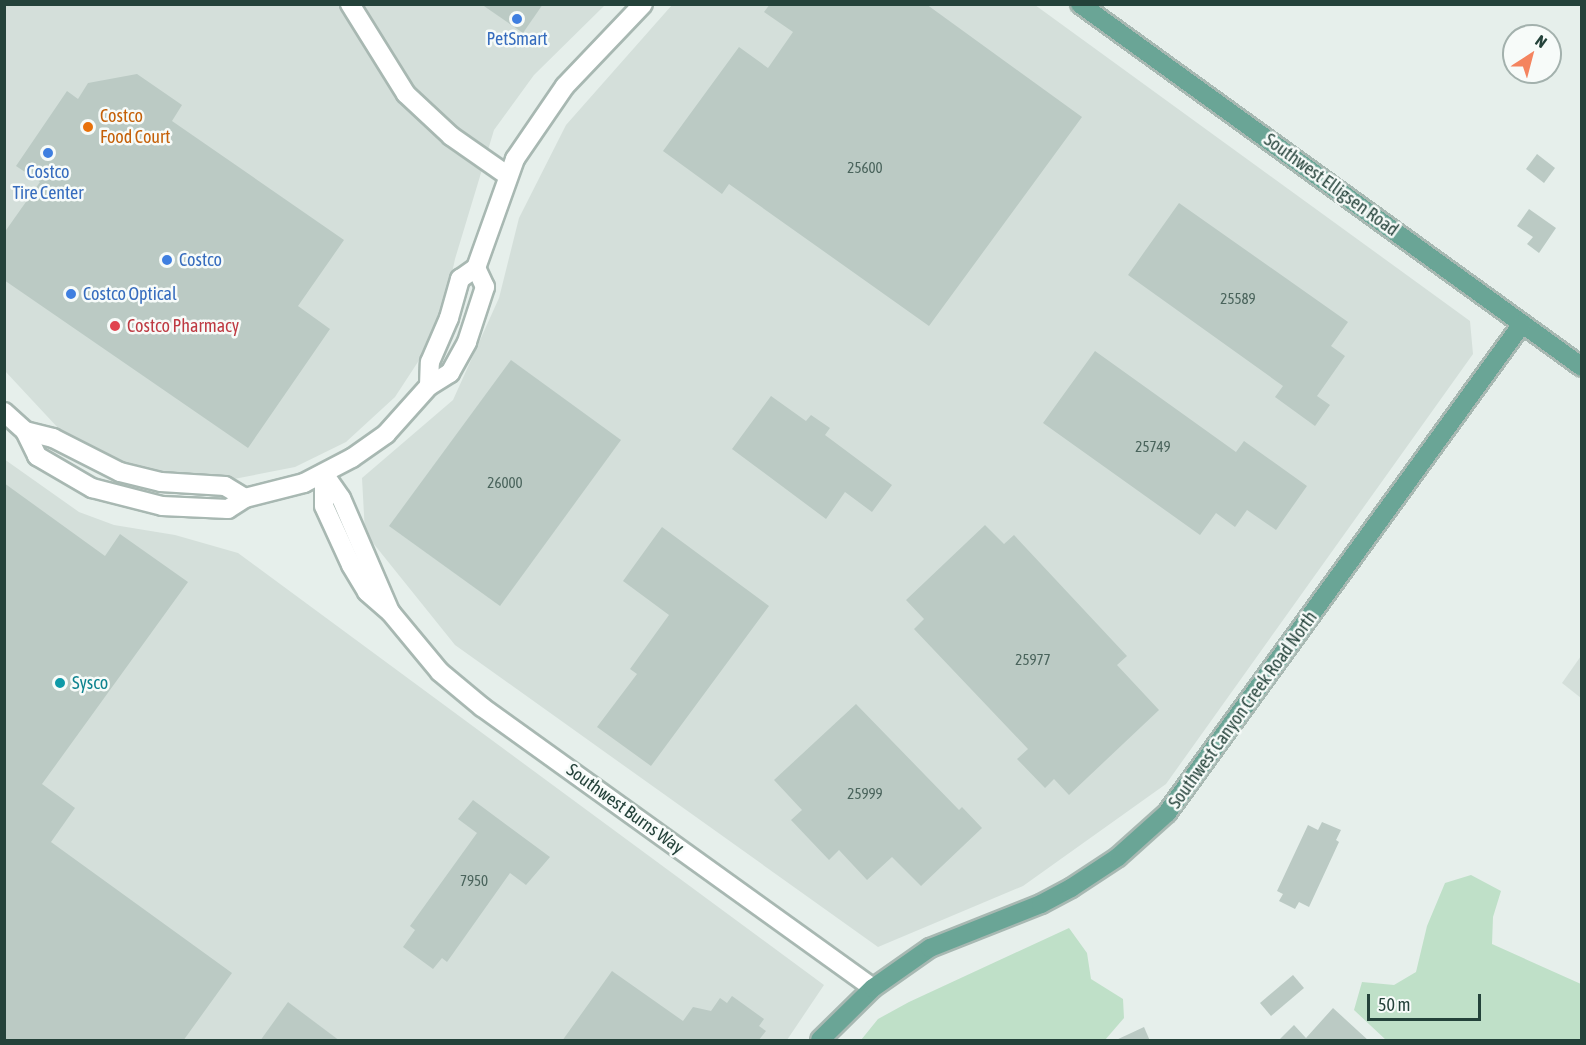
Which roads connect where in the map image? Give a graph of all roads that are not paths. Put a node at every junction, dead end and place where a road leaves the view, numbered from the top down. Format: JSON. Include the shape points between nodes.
{"nodes":[{"id":1,"x":350,"y":4,"type":"edge"},
{"id":2,"x":643,"y":4,"type":"edge"},
{"id":3,"x":1080,"y":4,"type":"edge"},
{"id":4,"x":507,"y":175,"type":"junction"},
{"id":5,"x":476,"y":268,"type":"junction"},
{"id":6,"x":1522,"y":324,"type":"junction"},
{"id":7,"x":1581,"y":367,"type":"edge"},
{"id":8,"x":429,"y":386,"type":"junction"},
{"id":9,"x":4,"y":412,"type":"edge"},
{"id":10,"x":25,"y":431,"type":"junction"},
{"id":11,"x":324,"y":474,"type":"junction"},
{"id":12,"x":245,"y":498,"type":"junction"},
{"id":13,"x":873,"y":988,"type":"junction"},
{"id":14,"x":820,"y":1041,"type":"edge"}],
"edges":[{"from":1,"to":4,"type":"street","via":[[406,94],[451,136]]},
{"from":2,"to":4,"type":"street","via":[[565,86]]},
{"from":3,"to":6,"type":"main road","name":"Southwest Elligsen Road"},
{"from":4,"to":5,"type":"street"},
{"from":5,"to":8,"type":"street","via":[[460,279],[430,362]]},
{"from":5,"to":8,"type":"street","via":[[485,286],[467,342],[450,373]]},
{"from":6,"to":7,"type":"main road","name":"Southwest Elligsen Road"},
{"from":6,"to":13,"type":"main road","name":"Southwest Canyon Creek Road North","via":[[1167,813],[1099,871],[1041,904],[930,948]]},
{"from":8,"to":11,"type":"street","via":[[386,434]]},
{"from":9,"to":10,"type":"street"},
{"from":10,"to":12,"type":"street","via":[[53,438],[120,472],[176,484],[225,486]]},
{"from":10,"to":12,"type":"street","via":[[38,456],[47,463],[92,488],[129,500],[203,510],[228,509]]},
{"from":11,"to":12,"type":"street","via":[[287,489]]},
{"from":11,"to":13,"type":"street","name":"Southwest Burns Way","via":[[324,506],[334,534],[367,592],[468,697]]},
{"from":13,"to":14,"type":"main road","name":"Southwest Canyon Creek Road North"}]}
